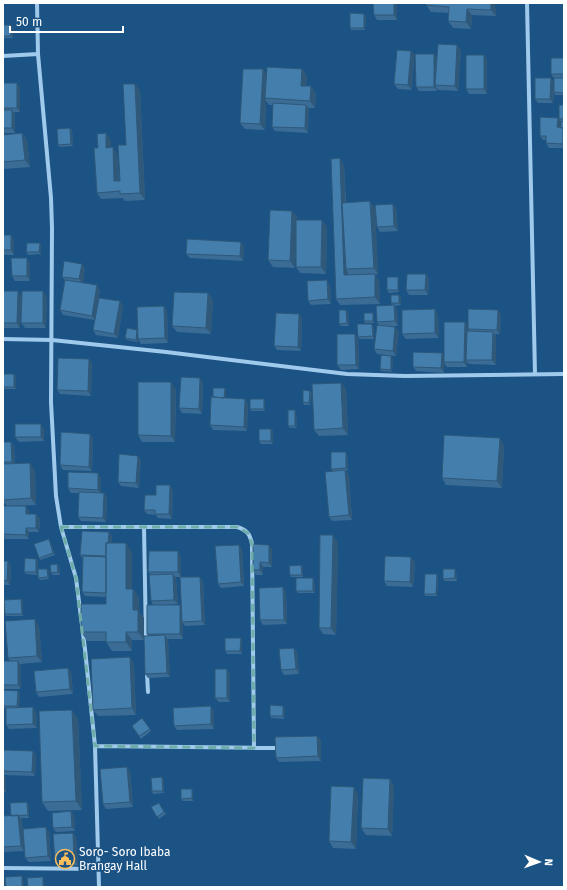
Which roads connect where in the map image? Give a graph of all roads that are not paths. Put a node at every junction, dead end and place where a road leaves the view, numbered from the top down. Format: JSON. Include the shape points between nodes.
{"nodes":[{"id":1,"x":37,"y":3,"type":"edge"},
{"id":2,"x":527,"y":3,"type":"edge"},
{"id":3,"x":38,"y":54,"type":"junction"},
{"id":4,"x":3,"y":56,"type":"edge"},
{"id":5,"x":3,"y":339,"type":"edge"},
{"id":6,"x":52,"y":340,"type":"junction"},
{"id":7,"x":535,"y":374,"type":"junction"},
{"id":8,"x":564,"y":374,"type":"edge"},
{"id":9,"x":61,"y":527,"type":"junction"},
{"id":10,"x":144,"y":527,"type":"junction"},
{"id":11,"x":146,"y":645,"type":"edge"},
{"id":12,"x":147,"y":669,"type":"edge"},
{"id":13,"x":148,"y":692,"type":"dead end"},
{"id":14,"x":95,"y":746,"type":"junction"},
{"id":15,"x":254,"y":748,"type":"junction"},
{"id":16,"x":276,"y":748,"type":"edge"},
{"id":17,"x":3,"y":868,"type":"edge"},
{"id":18,"x":99,"y":870,"type":"junction"},
{"id":19,"x":99,"y":887,"type":"edge"}],
"edges":[{"from":1,"to":3,"type":"street"},
{"from":2,"to":7,"type":"street"},
{"from":3,"to":4,"type":"street"},
{"from":3,"to":6,"type":"street","via":[[51,198]]},
{"from":5,"to":6,"type":"street"},
{"from":6,"to":7,"type":"street","via":[[347,374]]},
{"from":6,"to":9,"type":"street","via":[[53,436],[56,496]]},
{"from":7,"to":8,"type":"street"},
{"from":9,"to":10,"type":"street"},
{"from":9,"to":14,"type":"street","via":[[76,578]]},
{"from":10,"to":11,"type":"street"},
{"from":10,"to":15,"type":"street","via":[[237,527],[248,533],[252,544]]},
{"from":12,"to":13,"type":"street"},
{"from":14,"to":15,"type":"street"},
{"from":14,"to":18,"type":"street"},
{"from":15,"to":16,"type":"street"},
{"from":17,"to":18,"type":"street"},
{"from":18,"to":19,"type":"street"}]}
